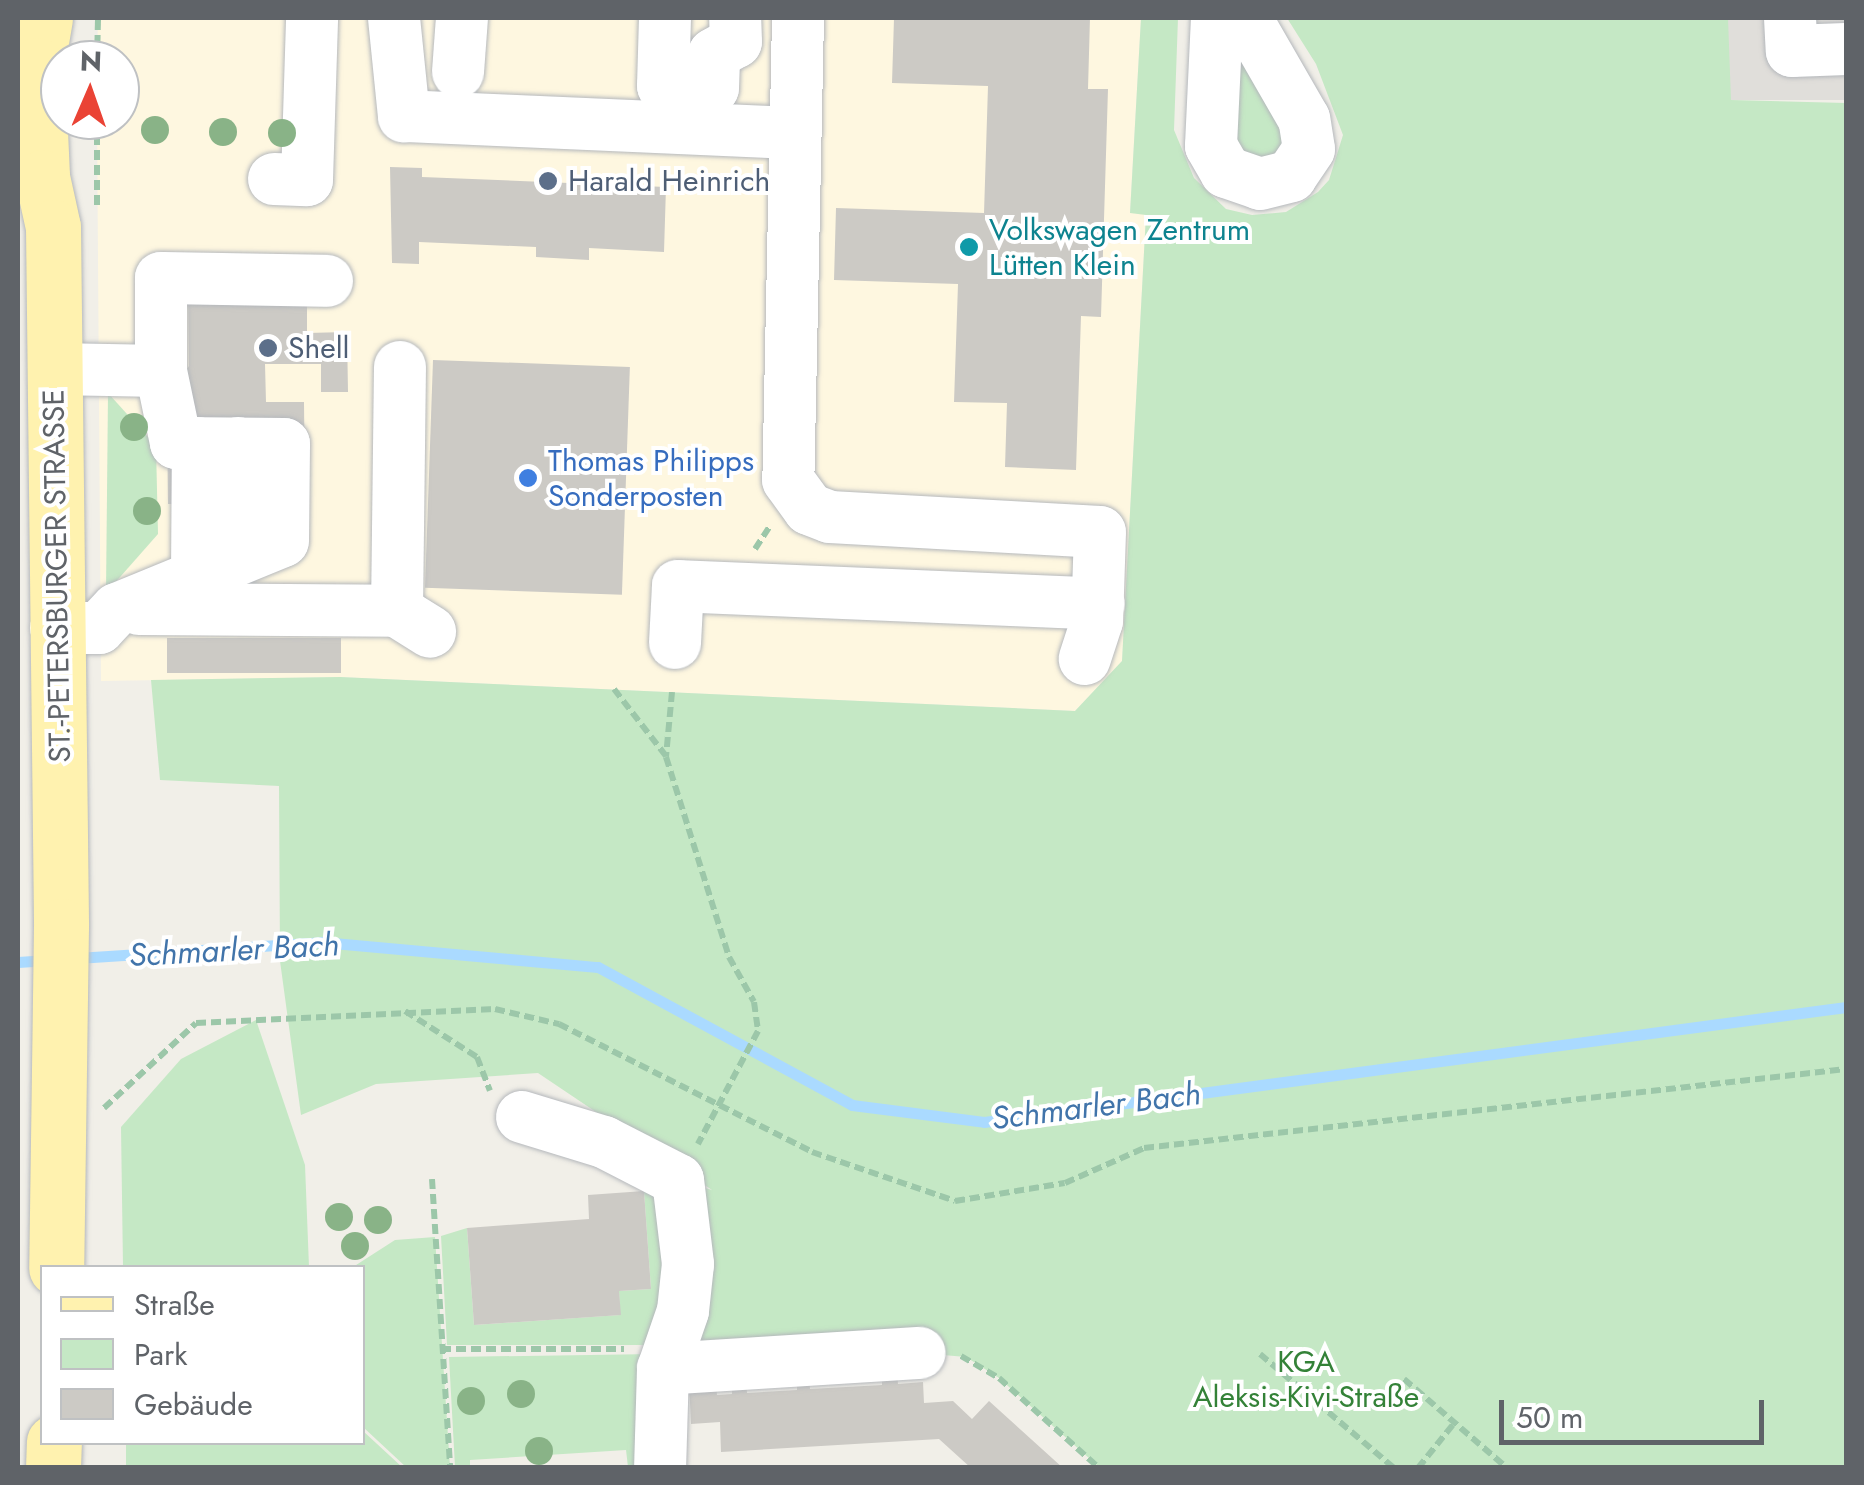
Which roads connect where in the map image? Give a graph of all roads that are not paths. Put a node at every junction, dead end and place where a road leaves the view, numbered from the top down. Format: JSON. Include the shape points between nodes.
{"nodes":[{"id":1,"x":45,"y":18,"type":"edge"},
{"id":2,"x":312,"y":18,"type":"edge"},
{"id":3,"x":394,"y":18,"type":"edge"},
{"id":4,"x":462,"y":18,"type":"edge"},
{"id":5,"x":665,"y":18,"type":"edge"},
{"id":6,"x":736,"y":18,"type":"edge"},
{"id":7,"x":798,"y":18,"type":"edge"},
{"id":8,"x":1218,"y":18,"type":"edge"},
{"id":9,"x":1246,"y":18,"type":"edge"},
{"id":10,"x":1790,"y":18,"type":"edge"},
{"id":11,"x":1846,"y":49,"type":"edge"},
{"id":12,"x":458,"y":72,"type":"dead end"},
{"id":13,"x":802,"y":135,"type":"junction"},
{"id":14,"x":70,"y":140,"type":"edge"},
{"id":15,"x":274,"y":179,"type":"dead end"},
{"id":16,"x":54,"y":227,"type":"junction"},
{"id":17,"x":326,"y":281,"type":"dead end"},
{"id":18,"x":400,"y":367,"type":"dead end"},
{"id":19,"x":81,"y":370,"type":"junction"},
{"id":20,"x":161,"y":371,"type":"junction"},
{"id":21,"x":218,"y":443,"type":"junction"},
{"id":22,"x":217,"y":568,"type":"junction"},
{"id":23,"x":1099,"y":604,"type":"junction"},
{"id":24,"x":117,"y":609,"type":"junction"},
{"id":25,"x":43,"y":639,"type":"edge"},
{"id":26,"x":1084,"y":660,"type":"dead end"},
{"id":27,"x":674,"y":668,"type":"road end"},
{"id":28,"x":507,"y":1111,"type":"road end"},
{"id":29,"x":56,"y":1265,"type":"edge"},
{"id":30,"x":920,"y":1353,"type":"road end"},
{"id":31,"x":667,"y":1360,"type":"junction"},
{"id":32,"x":660,"y":1468,"type":"edge"}],
"edges":[{"from":1,"to":16,"type":"main road","name":"ST.-PETERSBURGER STRASSE","via":[[38,45],[38,132]]},
{"from":2,"to":15,"type":"street","via":[[294,93],[307,180]]},
{"from":3,"to":13,"type":"street","via":[[404,116]]},
{"from":4,"to":12,"type":"street"},
{"from":5,"to":6,"type":"street","via":[[663,86],[713,88],[714,54],[736,42]]},
{"from":7,"to":13,"type":"street"},
{"from":8,"to":9,"type":"street","via":[[1211,146],[1226,172],[1260,184],[1291,176],[1309,149],[1304,120]]},
{"from":10,"to":11,"type":"street","via":[[1792,50]]},
{"from":13,"to":23,"type":"street","via":[[785,465],[796,495],[830,517],[1100,532]]},
{"from":14,"to":16,"type":"main road","name":"ST.-PETERSBURGER STRASSE","via":[[69,178]]},
{"from":16,"to":19,"type":"main road","name":"ST.-PETERSBURGER STRASSE"},
{"from":17,"to":20,"type":"street","via":[[161,278]]},
{"from":18,"to":24,"type":"street","via":[[414,621]]},
{"from":19,"to":20,"type":"street"},
{"from":19,"to":25,"type":"main road","name":"ST.-PETERSBURGER STRASSE"},
{"from":20,"to":21,"type":"street","via":[[176,443]]},
{"from":21,"to":22,"type":"street"},
{"from":21,"to":22,"type":"street","via":[[284,444],[283,542]]},
{"from":22,"to":24,"type":"street"},
{"from":23,"to":26,"type":"street"},
{"from":23,"to":27,"type":"street","via":[[678,586]]},
{"from":24,"to":25,"type":"street","via":[[98,628]]},
{"from":25,"to":29,"type":"main road","name":"ST.-PETERSBURGER STRASSE","via":[[61,952]]},
{"from":28,"to":31,"type":"street","via":[[604,1142],[678,1180],[688,1264]]},
{"from":30,"to":31,"type":"street"},
{"from":31,"to":32,"type":"street"}]}
